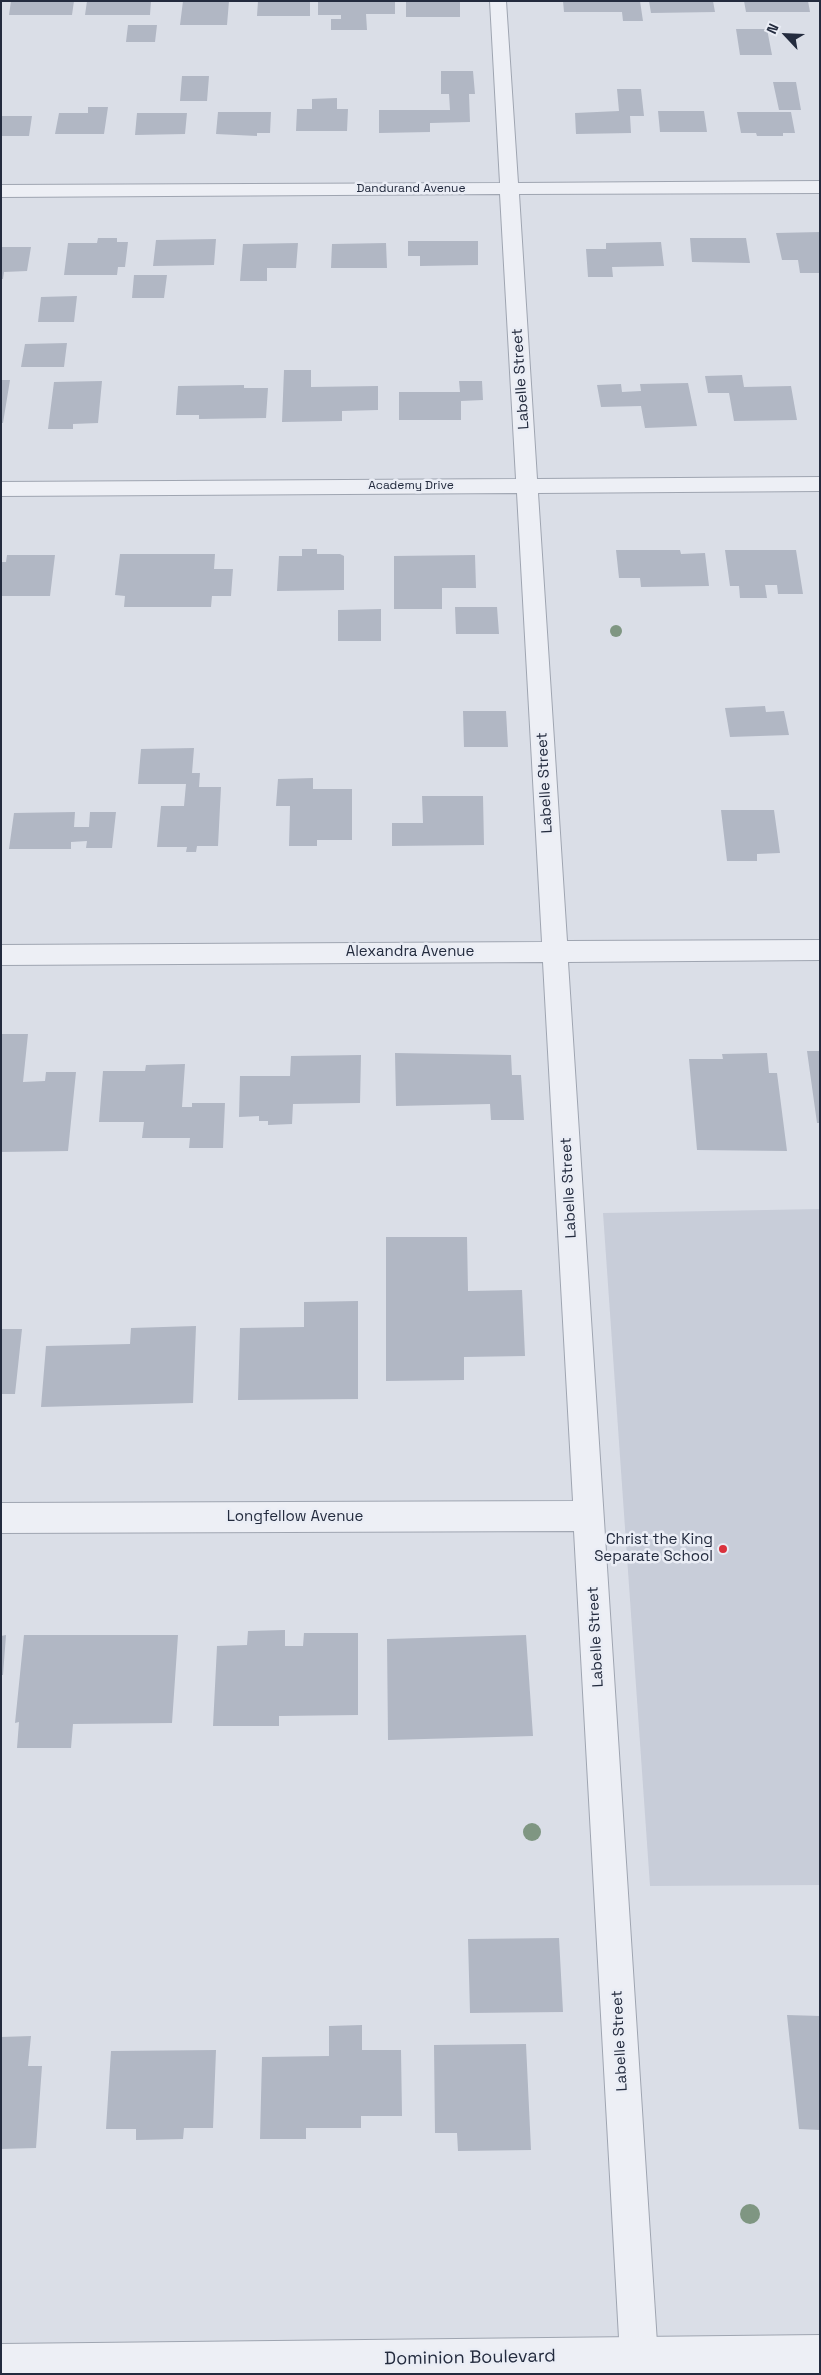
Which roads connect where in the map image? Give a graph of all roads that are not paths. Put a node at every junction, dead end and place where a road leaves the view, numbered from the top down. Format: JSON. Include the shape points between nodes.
{"nodes":[{"id":1,"x":498,"y":1,"type":"edge"},
{"id":2,"x":820,"y":187,"type":"edge"},
{"id":3,"x":509,"y":188,"type":"junction"},
{"id":4,"x":1,"y":191,"type":"edge"},
{"id":5,"x":820,"y":484,"type":"edge"},
{"id":6,"x":528,"y":486,"type":"junction"},
{"id":7,"x":1,"y":489,"type":"edge"},
{"id":8,"x":820,"y":950,"type":"edge"},
{"id":9,"x":555,"y":951,"type":"junction"},
{"id":10,"x":1,"y":955,"type":"edge"},
{"id":11,"x":588,"y":1516,"type":"junction"},
{"id":12,"x":1,"y":1518,"type":"edge"},
{"id":13,"x":820,"y":2354,"type":"edge"},
{"id":14,"x":1,"y":2363,"type":"edge"},
{"id":15,"x":640,"y":2365,"type":"edge"}],
"edges":[{"from":1,"to":3,"type":"street","name":"Labelle Street"},
{"from":2,"to":3,"type":"street","name":"Dandurand Avenue"},
{"from":3,"to":4,"type":"street","name":"Dandurand Avenue"},
{"from":3,"to":6,"type":"street","name":"Labelle Street"},
{"from":5,"to":6,"type":"street","name":"Academy Drive"},
{"from":6,"to":7,"type":"street","name":"Academy Drive"},
{"from":6,"to":9,"type":"street","name":"Labelle Street"},
{"from":8,"to":9,"type":"street","name":"Alexandra Avenue"},
{"from":9,"to":10,"type":"street","name":"Alexandra Avenue"},
{"from":9,"to":11,"type":"street","name":"Labelle Street"},
{"from":11,"to":12,"type":"street","name":"Longfellow Avenue"},
{"from":11,"to":15,"type":"street","name":"Labelle Street"},
{"from":13,"to":15,"type":"street","name":"Dominion Boulevard"},
{"from":14,"to":15,"type":"street","name":"Dominion Boulevard"}]}
